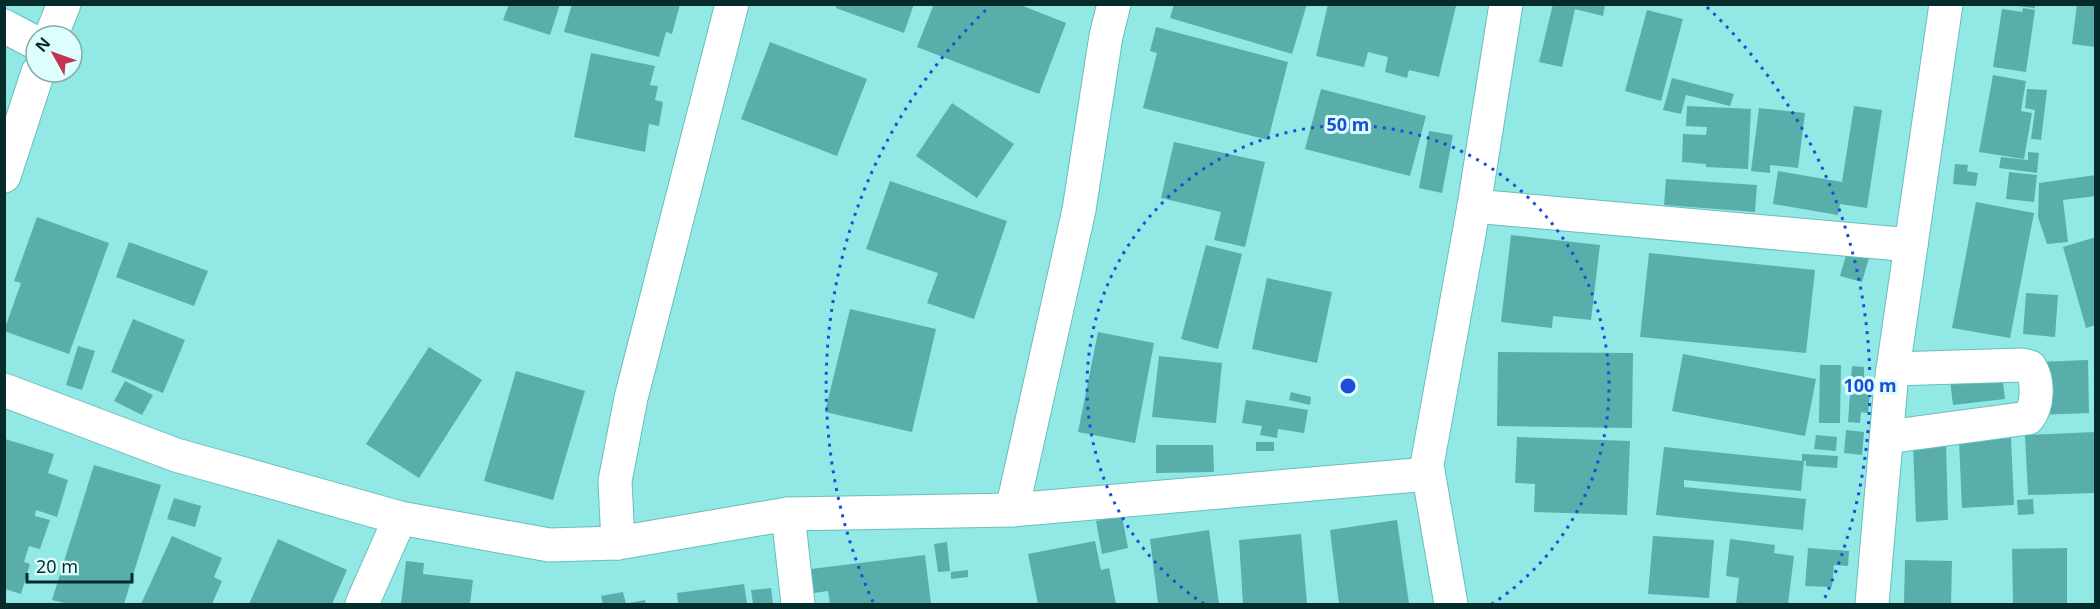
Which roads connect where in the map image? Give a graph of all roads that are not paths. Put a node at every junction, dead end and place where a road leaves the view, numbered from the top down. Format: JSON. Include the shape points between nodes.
{"nodes":[{"id":1,"x":64,"y":4,"type":"edge"},
{"id":2,"x":732,"y":4,"type":"edge"},
{"id":3,"x":1114,"y":4,"type":"edge"},
{"id":4,"x":1506,"y":4,"type":"edge"},
{"id":5,"x":1946,"y":4,"type":"edge"},
{"id":6,"x":56,"y":24,"type":"edge"},
{"id":7,"x":4,"y":26,"type":"edge"},
{"id":8,"x":24,"y":37,"type":"edge"},
{"id":9,"x":34,"y":84,"type":"edge"},
{"id":10,"x":4,"y":176,"type":"edge"},
{"id":11,"x":1474,"y":206,"type":"junction"},
{"id":12,"x":1911,"y":245,"type":"junction"},
{"id":13,"x":1893,"y":369,"type":"junction"},
{"id":14,"x":4,"y":390,"type":"edge"},
{"id":15,"x":1887,"y":437,"type":"junction"},
{"id":16,"x":1428,"y":474,"type":"junction"},
{"id":17,"x":1011,"y":510,"type":"junction"},
{"id":18,"x":788,"y":514,"type":"junction"},
{"id":19,"x":400,"y":518,"type":"junction"},
{"id":20,"x":618,"y":543,"type":"junction"},
{"id":21,"x":362,"y":604,"type":"edge"},
{"id":22,"x":798,"y":604,"type":"edge"},
{"id":23,"x":1452,"y":604,"type":"edge"},
{"id":24,"x":1872,"y":604,"type":"edge"}],
"edges":[{"from":1,"to":6,"type":"street"},
{"from":2,"to":20,"type":"street","via":[[631,398],[615,481]]},
{"from":3,"to":17,"type":"street","via":[[1079,210]]},
{"from":4,"to":11,"type":"street"},
{"from":5,"to":12,"type":"street"},
{"from":7,"to":8,"type":"street"},
{"from":9,"to":10,"type":"street"},
{"from":11,"to":12,"type":"street"},
{"from":11,"to":16,"type":"street"},
{"from":12,"to":13,"type":"street"},
{"from":13,"to":15,"type":"street"},
{"from":13,"to":15,"type":"street","via":[[2022,365],[2035,374],[2036,407],[2028,418]]},
{"from":14,"to":19,"type":"street","via":[[176,455]]},
{"from":15,"to":24,"type":"street"},
{"from":16,"to":17,"type":"street"},
{"from":16,"to":23,"type":"street"},
{"from":17,"to":18,"type":"street"},
{"from":18,"to":20,"type":"street"},
{"from":18,"to":22,"type":"street"},
{"from":19,"to":20,"type":"street","via":[[549,544]]},
{"from":19,"to":21,"type":"street"}]}
